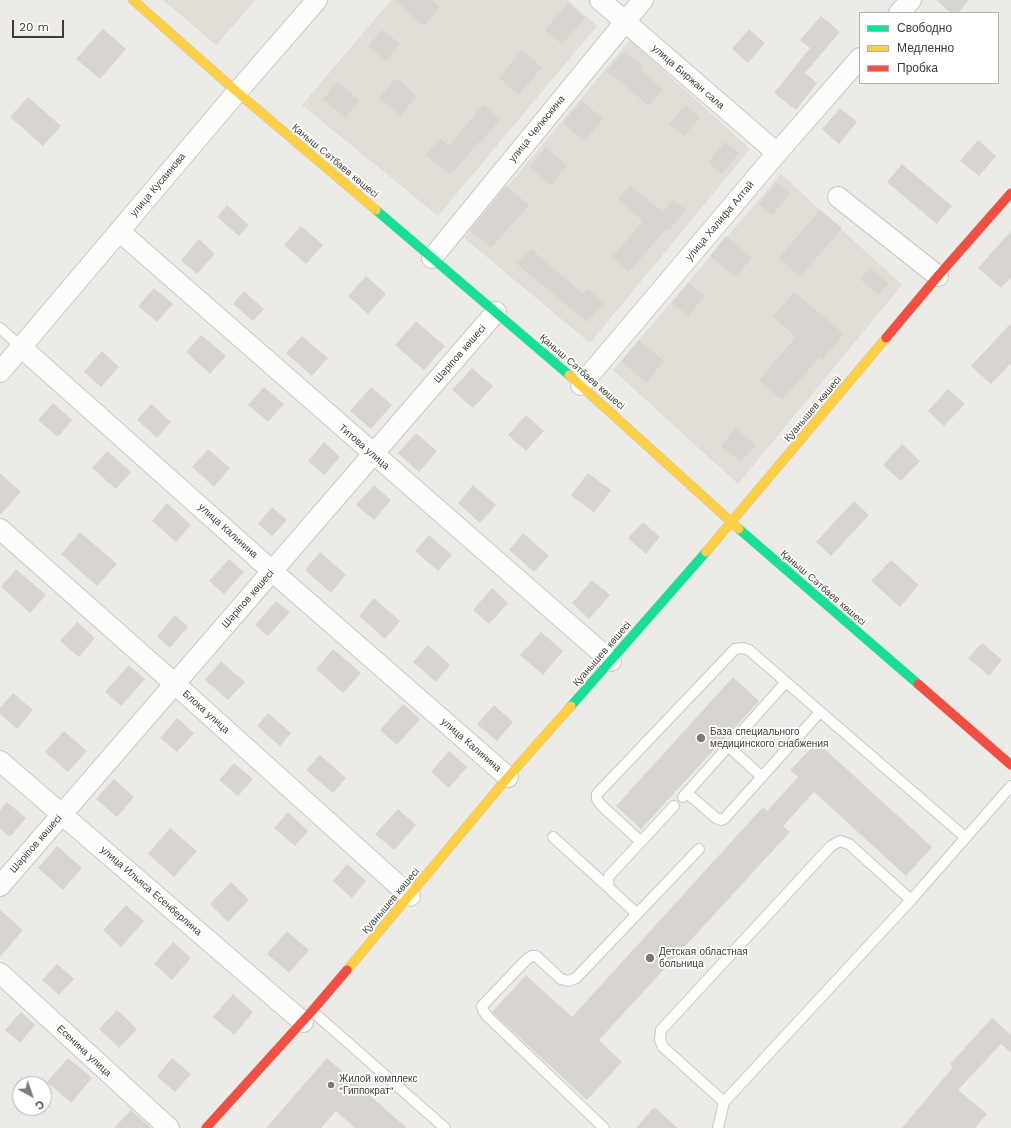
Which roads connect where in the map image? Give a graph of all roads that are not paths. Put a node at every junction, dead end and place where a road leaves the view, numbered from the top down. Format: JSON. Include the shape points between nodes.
{"nodes":[{"id":1,"x":133,"y":0,"type":"edge"},
{"id":2,"x":317,"y":0,"type":"edge"},
{"id":3,"x":600,"y":0,"type":"edge"},
{"id":4,"x":643,"y":0,"type":"edge"},
{"id":5,"x":910,"y":0,"type":"edge"},
{"id":6,"x":900,"y":12,"type":"edge"},
{"id":7,"x":625,"y":21,"type":"junction"},
{"id":8,"x":859,"y":59,"type":"edge"},
{"id":9,"x":237,"y":92,"type":"junction"},
{"id":10,"x":777,"y":153,"type":"junction"},
{"id":11,"x":1011,"y":193,"type":"edge"},
{"id":12,"x":838,"y":197,"type":"dead end"},
{"id":13,"x":119,"y":231,"type":"junction"},
{"id":14,"x":432,"y":258,"type":"junction"},
{"id":15,"x":938,"y":276,"type":"junction"},
{"id":16,"x":496,"y":312,"type":"junction"},
{"id":17,"x":0,"y":328,"type":"edge"},
{"id":18,"x":21,"y":347,"type":"junction"},
{"id":19,"x":0,"y":372,"type":"edge"},
{"id":20,"x":581,"y":385,"type":"junction"},
{"id":21,"x":373,"y":455,"type":"junction"},
{"id":22,"x":731,"y":523,"type":"junction"},
{"id":23,"x":0,"y":529,"type":"edge"},
{"id":24,"x":272,"y":571,"type":"junction"},
{"id":25,"x":611,"y":661,"type":"junction"},
{"id":26,"x":786,"y":682,"type":"junction"},
{"id":27,"x":175,"y":684,"type":"junction"},
{"id":28,"x":820,"y":712,"type":"junction"},
{"id":29,"x":728,"y":746,"type":"junction"},
{"id":30,"x":0,"y":761,"type":"edge"},
{"id":31,"x":1011,"y":765,"type":"edge"},
{"id":32,"x":508,"y":777,"type":"junction"},
{"id":33,"x":762,"y":777,"type":"junction"},
{"id":34,"x":1011,"y":786,"type":"edge"},
{"id":35,"x":674,"y":806,"type":"dead end"},
{"id":36,"x":62,"y":814,"type":"junction"},
{"id":37,"x":553,"y":837,"type":"dead end"},
{"id":38,"x":965,"y":837,"type":"junction"},
{"id":39,"x":640,"y":841,"type":"junction"},
{"id":40,"x":699,"y":849,"type":"dead end"},
{"id":41,"x":0,"y":886,"type":"edge"},
{"id":42,"x":609,"y":888,"type":"junction"},
{"id":43,"x":410,"y":896,"type":"junction"},
{"id":44,"x":911,"y":900,"type":"junction"},
{"id":45,"x":637,"y":914,"type":"junction"},
{"id":46,"x":0,"y":973,"type":"edge"},
{"id":47,"x":307,"y":1016,"type":"junction"},
{"id":48,"x":724,"y":1102,"type":"junction"},
{"id":49,"x":169,"y":1128,"type":"edge"},
{"id":50,"x":206,"y":1128,"type":"edge"},
{"id":51,"x":444,"y":1128,"type":"edge"},
{"id":52,"x":604,"y":1128,"type":"edge"},
{"id":53,"x":718,"y":1128,"type":"edge"}],
"edges":[{"from":1,"to":9,"type":"street","name":"Қаныш Сәтбаев көшесі"},
{"from":2,"to":9,"type":"street","name":"улица Кусаинова"},
{"from":3,"to":7,"type":"street","name":"улица Биржан сала"},
{"from":4,"to":7,"type":"street","name":"улица Челюскина"},
{"from":5,"to":6,"type":"street"},
{"from":7,"to":10,"type":"street","name":"улица Биржан сала"},
{"from":7,"to":14,"type":"street","name":"улица Челюскина"},
{"from":8,"to":10,"type":"street","name":"улица Халифа Алтай"},
{"from":9,"to":13,"type":"street","name":"улица Кусаинова"},
{"from":9,"to":14,"type":"street","name":"Қаныш Сәтбаев көшесі"},
{"from":10,"to":20,"type":"street","name":"улица Халифа Алтай"},
{"from":11,"to":15,"type":"street","name":"Қуанышев көшесі"},
{"from":12,"to":15,"type":"street"},
{"from":13,"to":18,"type":"street","name":"улица Кусаинова"},
{"from":13,"to":21,"type":"street","name":"Титова улица"},
{"from":14,"to":16,"type":"street","name":"Қаныш Сәтбаев көшесі"},
{"from":15,"to":22,"type":"street","name":"Қуанышев көшесі"},
{"from":16,"to":20,"type":"street","name":"Қаныш Сәтбаев көшесі"},
{"from":16,"to":21,"type":"street","name":"Шәріпов көшесі"},
{"from":17,"to":18,"type":"lane"},
{"from":18,"to":19,"type":"street","name":"улица Кусаинова"},
{"from":18,"to":24,"type":"street","name":"улица Калинина"},
{"from":20,"to":22,"type":"street","name":"Қаныш Сәтбаев көшесі"},
{"from":21,"to":24,"type":"street","name":"Шәріпов көшесі"},
{"from":21,"to":25,"type":"street","name":"Титова улица"},
{"from":22,"to":25,"type":"street","name":"Қуанышев көшесі"},
{"from":22,"to":31,"type":"street","name":"Қаныш Сәтбаев көшесі"},
{"from":23,"to":27,"type":"street","name":"Блока улица"},
{"from":24,"to":27,"type":"street","name":"Шәріпов көшесі"},
{"from":24,"to":32,"type":"street","name":"улица Калинина"},
{"from":25,"to":32,"type":"street","name":"Қуанышев көшесі"},
{"from":26,"to":28,"type":"lane"},
{"from":26,"to":29,"type":"lane"},
{"from":26,"to":39,"type":"lane","via":[[749,650],[735,649],[597,794],[601,805]]},
{"from":27,"to":36,"type":"street","name":"Шәріпов көшесі"},
{"from":27,"to":43,"type":"street","name":"Блока улица"},
{"from":28,"to":33,"type":"lane"},
{"from":28,"to":38,"type":"lane"},
{"from":29,"to":33,"type":"lane"},
{"from":29,"to":33,"type":"lane","via":[[685,795],[720,820],[724,819]]},
{"from":30,"to":36,"type":"street","name":"улица Ильяса Есенберлина"},
{"from":32,"to":43,"type":"street","name":"Қуанышев көшесі"},
{"from":34,"to":38,"type":"lane"},
{"from":35,"to":39,"type":"lane"},
{"from":36,"to":41,"type":"street","name":"Шәріпов көшесі"},
{"from":36,"to":47,"type":"street","name":"улица Ильяса Есенберлина"},
{"from":37,"to":42,"type":"lane"},
{"from":38,"to":44,"type":"lane"},
{"from":39,"to":42,"type":"lane","via":[[609,876]]},
{"from":40,"to":45,"type":"lane"},
{"from":42,"to":45,"type":"lane"},
{"from":43,"to":47,"type":"street","name":"Қуанышев көшесі"},
{"from":44,"to":48,"type":"lane"},
{"from":44,"to":48,"type":"lane","via":[[848,844],[840,841],[831,846],[661,1030],[660,1040],[663,1047]]},
{"from":45,"to":52,"type":"lane","via":[[576,978],[568,981],[561,978],[536,956],[532,956],[482,1006],[487,1016]]},
{"from":46,"to":49,"type":"street","name":"Есенина улица"},
{"from":47,"to":50,"type":"street","name":"Қуанышев көшесі"},
{"from":47,"to":51,"type":"lane"},
{"from":48,"to":53,"type":"lane"}]}
